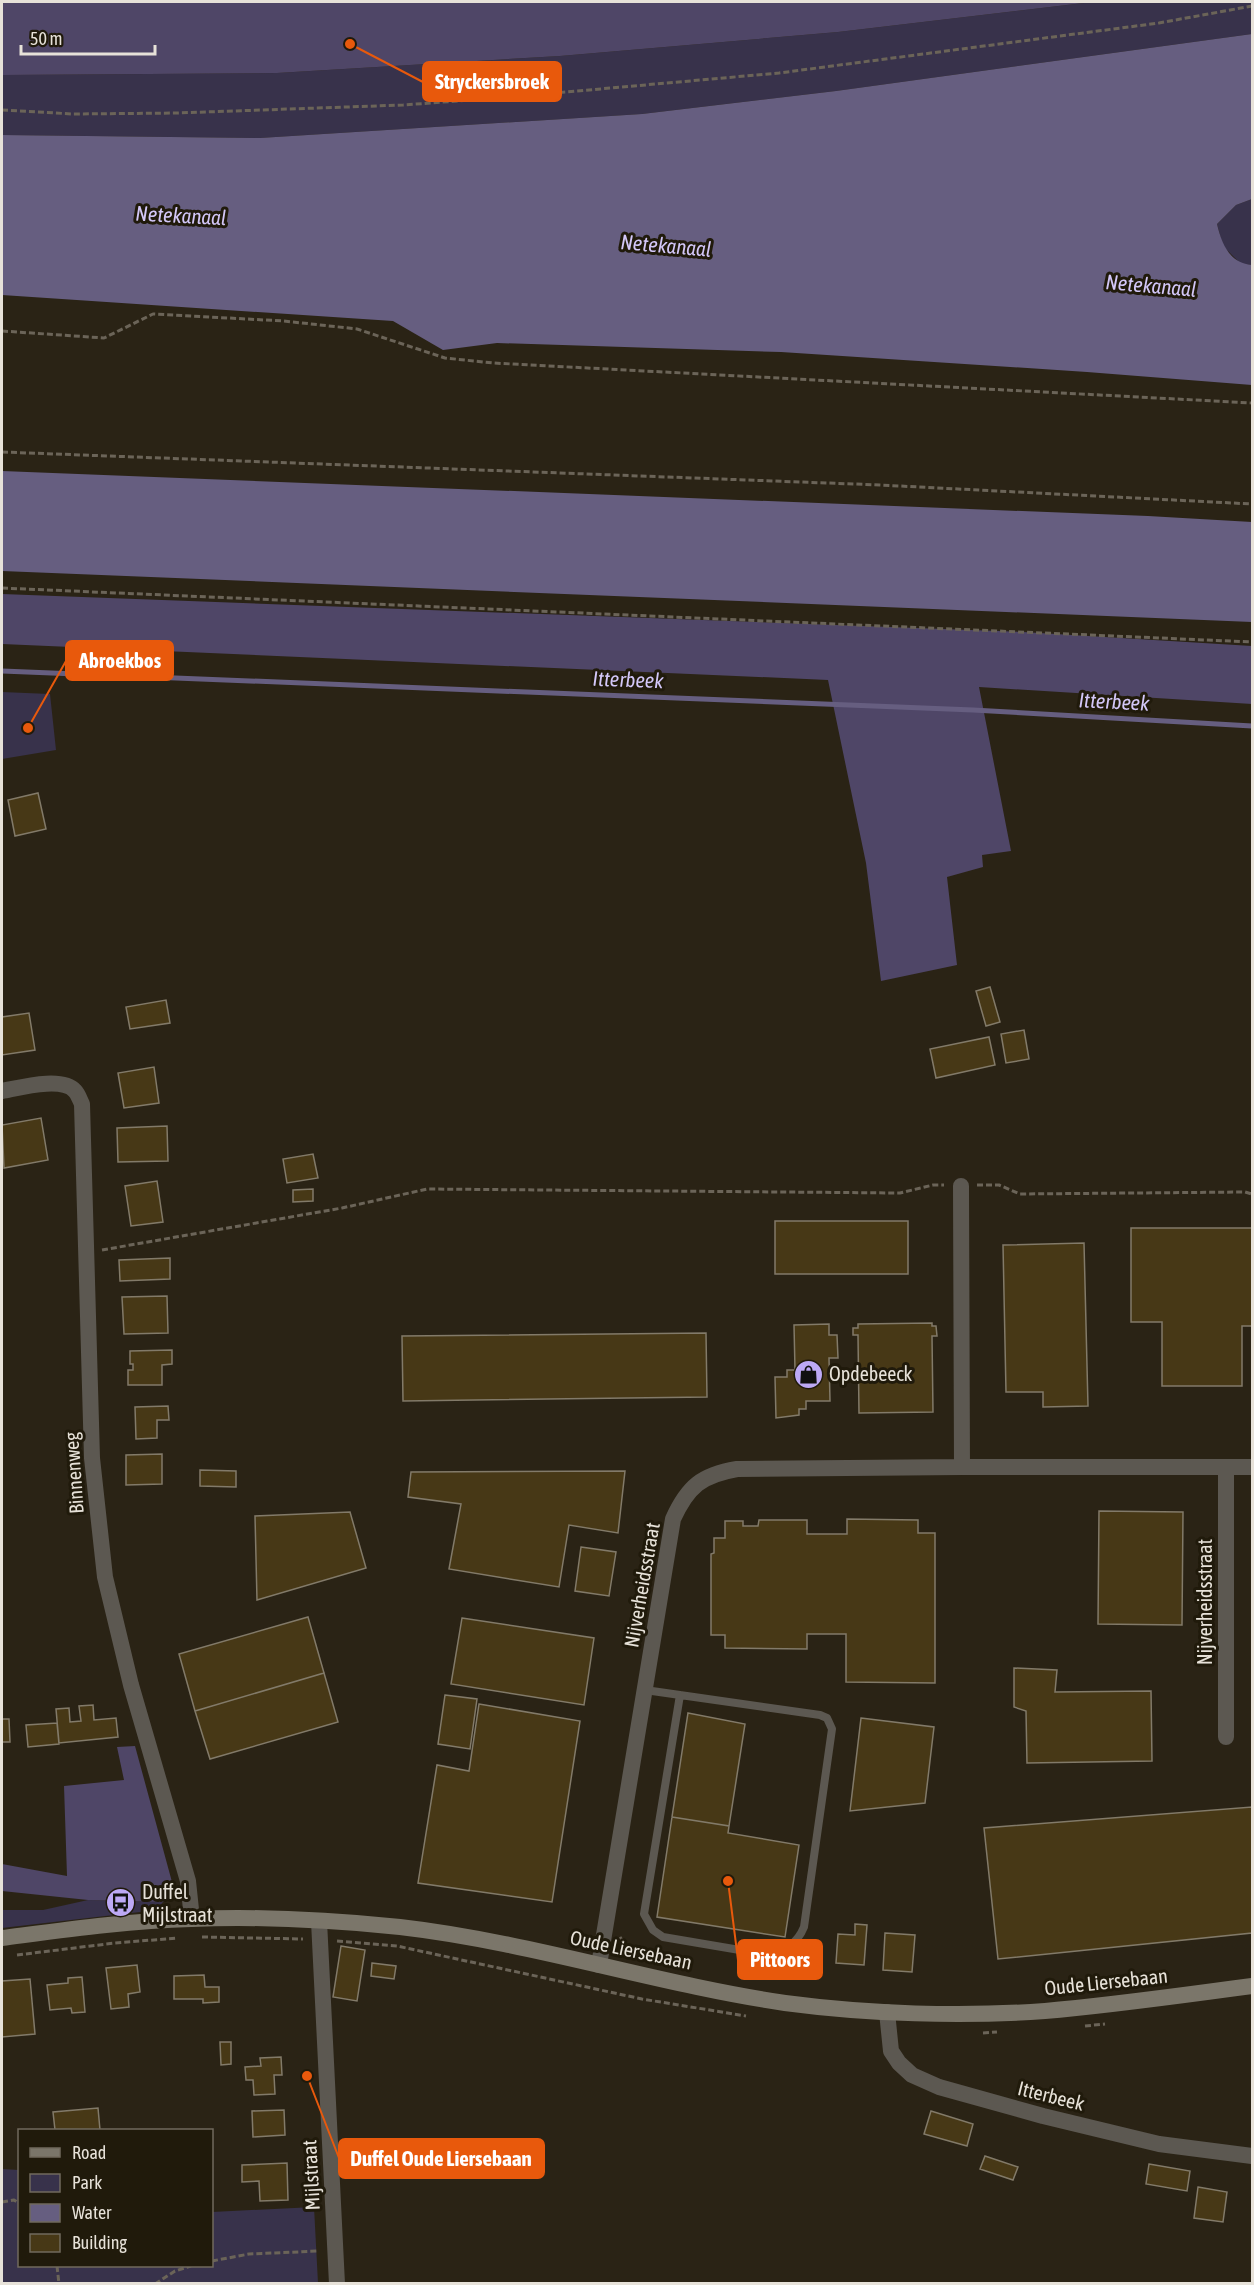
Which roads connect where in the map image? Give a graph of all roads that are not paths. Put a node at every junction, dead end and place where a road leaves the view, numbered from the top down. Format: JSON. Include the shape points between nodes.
{"nodes":[{"id":1,"x":2,"y":1091,"type":"edge"},
{"id":2,"x":961,"y":1186,"type":"road end"},
{"id":3,"x":962,"y":1467,"type":"junction"},
{"id":4,"x":1226,"y":1467,"type":"junction"},
{"id":5,"x":1252,"y":1467,"type":"edge"},
{"id":6,"x":645,"y":1690,"type":"junction"},
{"id":7,"x":680,"y":1695,"type":"junction"},
{"id":8,"x":1226,"y":1737,"type":"dead end"},
{"id":9,"x":192,"y":1919,"type":"junction"},
{"id":10,"x":319,"y":1921,"type":"junction"},
{"id":11,"x":2,"y":1938,"type":"edge"},
{"id":12,"x":599,"y":1965,"type":"junction"},
{"id":13,"x":1252,"y":1986,"type":"edge"},
{"id":14,"x":887,"y":2012,"type":"junction"},
{"id":15,"x":1252,"y":2156,"type":"edge"},
{"id":16,"x":337,"y":2283,"type":"edge"}],
"edges":[{"from":1,"to":9,"type":"street","name":"Binnenweg","via":[[62,1084],[75,1090],[82,1104],[92,1458],[105,1577],[131,1685],[188,1881]]},
{"from":2,"to":3,"type":"street"},
{"from":3,"to":4,"type":"street","name":"Nijverheidsstraat"},
{"from":3,"to":6,"type":"street","name":"Nijverheidsstraat","via":[[737,1469],[715,1473],[699,1482],[682,1500],[674,1519]]},
{"from":4,"to":5,"type":"street","name":"Nijverheidsstraat"},
{"from":4,"to":8,"type":"street","name":"Nijverheidsstraat"},
{"from":6,"to":7,"type":"lane"},
{"from":6,"to":12,"type":"street","name":"Nijverheidsstraat"},
{"from":7,"to":7,"type":"lane","via":[[828,1718],[832,1729],[804,1927],[799,1940],[784,1950],[769,1955],[663,1937],[653,1930],[644,1914]]},
{"from":9,"to":10,"type":"main road","name":"Oude Liersebaan"},
{"from":9,"to":11,"type":"main road","name":"Oude Liersebaan"},
{"from":10,"to":12,"type":"main road","name":"Oude Liersebaan","via":[[401,1927]]},
{"from":10,"to":16,"type":"street","name":"Mijlstraat"},
{"from":12,"to":14,"type":"main road","name":"Oude Liersebaan","via":[[786,2003]]},
{"from":13,"to":14,"type":"main road","name":"Oude Liersebaan","via":[[1043,2011]]},
{"from":14,"to":15,"type":"street","name":"Itterbeek","via":[[891,2051],[898,2064],[939,2087],[1159,2144]]}]}
